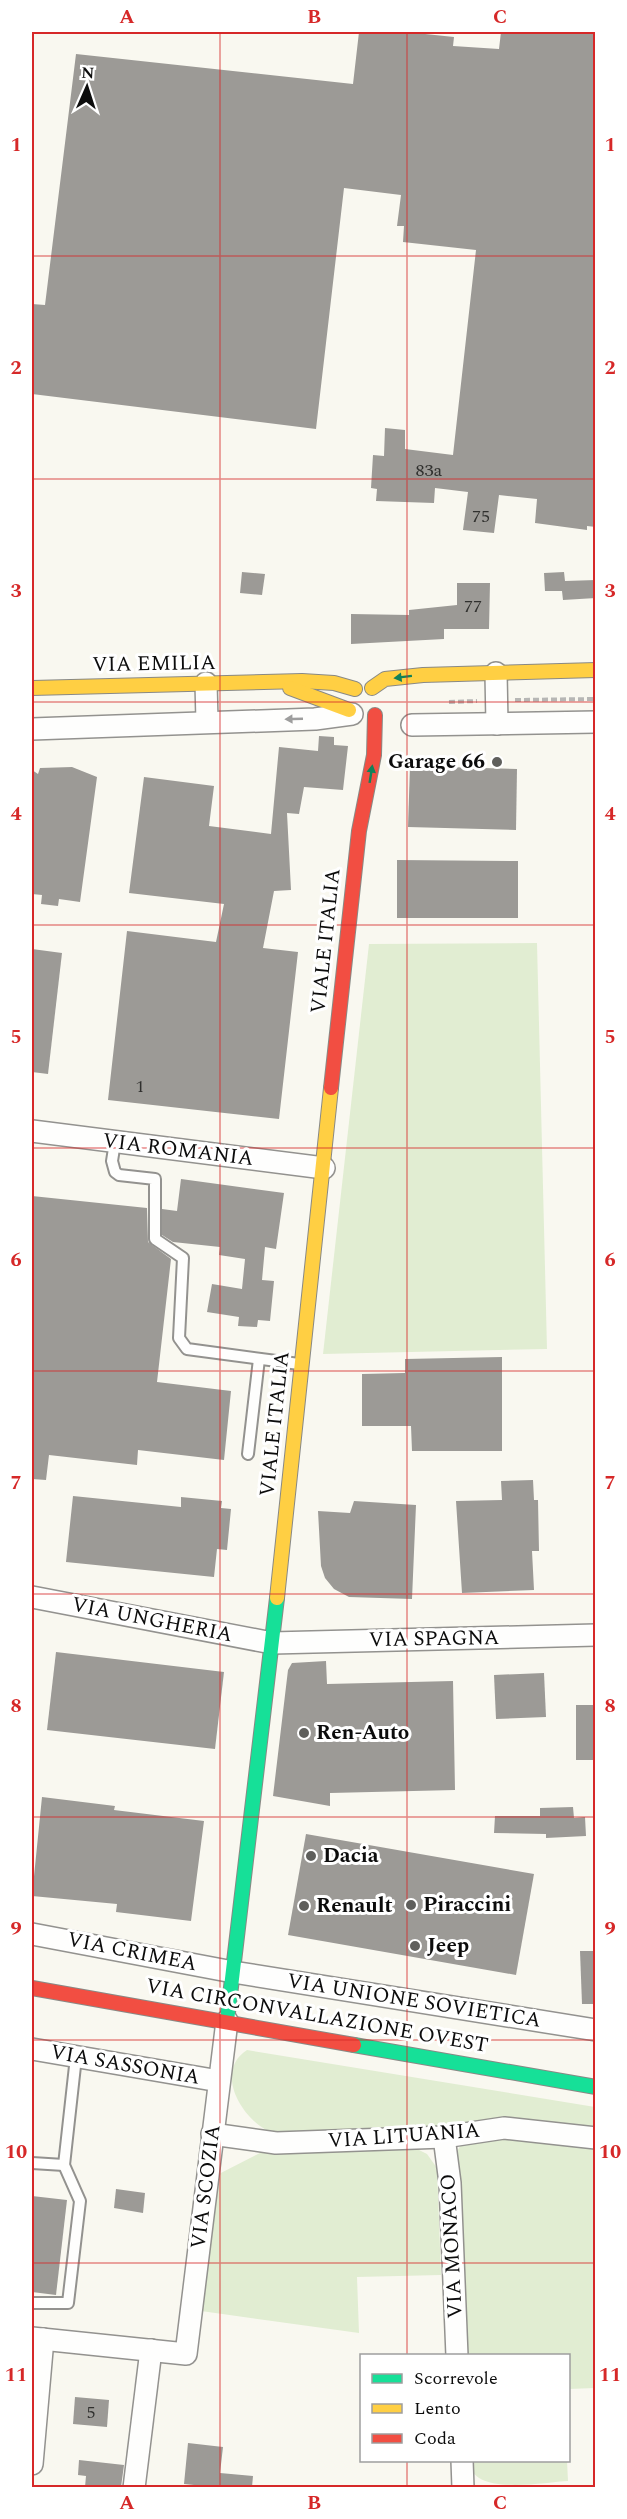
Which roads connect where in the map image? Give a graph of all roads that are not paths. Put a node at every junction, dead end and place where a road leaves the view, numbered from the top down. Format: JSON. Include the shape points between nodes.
{"nodes":[{"id":1,"x":596,"y":669,"type":"edge"},
{"id":2,"x":496,"y":673,"type":"junction"},
{"id":3,"x":437,"y":675,"type":"junction"},
{"id":4,"x":206,"y":683,"type":"junction"},
{"id":5,"x":276,"y":683,"type":"junction"},
{"id":6,"x":32,"y":688,"type":"edge"},
{"id":7,"x":372,"y":688,"type":"junction"},
{"id":8,"x":355,"y":689,"type":"junction"},
{"id":9,"x":413,"y":691,"type":"dead end"},
{"id":10,"x":375,"y":715,"type":"junction"},
{"id":11,"x":353,"y":718,"type":"junction"},
{"id":12,"x":207,"y":721,"type":"junction"},
{"id":13,"x":596,"y":722,"type":"edge"},
{"id":14,"x":497,"y":724,"type":"junction"},
{"id":15,"x":412,"y":725,"type":"dead end"},
{"id":16,"x":32,"y":729,"type":"edge"},
{"id":17,"x":356,"y":773,"type":"dead end"},
{"id":18,"x":359,"y":831,"type":"junction"},
{"id":19,"x":32,"y":1131,"type":"edge"},
{"id":20,"x":115,"y":1142,"type":"junction"},
{"id":21,"x":324,"y":1168,"type":"junction"},
{"id":22,"x":259,"y":1359,"type":"junction"},
{"id":23,"x":302,"y":1365,"type":"junction"},
{"id":24,"x":248,"y":1454,"type":"dead end"},
{"id":25,"x":32,"y":1597,"type":"edge"},
{"id":26,"x":596,"y":1635,"type":"edge"},
{"id":27,"x":272,"y":1643,"type":"junction"},
{"id":28,"x":32,"y":1934,"type":"edge"},
{"id":29,"x":233,"y":1972,"type":"junction"},
{"id":30,"x":32,"y":1988,"type":"edge"},
{"id":31,"x":227,"y":2021,"type":"junction"},
{"id":32,"x":596,"y":2030,"type":"edge"},
{"id":33,"x":32,"y":2049,"type":"edge"},
{"id":34,"x":76,"y":2057,"type":"junction"},
{"id":35,"x":219,"y":2081,"type":"junction"},
{"id":36,"x":596,"y":2087,"type":"edge"},
{"id":37,"x":212,"y":2134,"type":"junction"},
{"id":38,"x":444,"y":2137,"type":"junction"},
{"id":39,"x":596,"y":2138,"type":"edge"},
{"id":40,"x":32,"y":2163,"type":"edge"},
{"id":41,"x":64,"y":2165,"type":"junction"},
{"id":42,"x":32,"y":2303,"type":"edge"},
{"id":43,"x":37,"y":2339,"type":"edge"},
{"id":44,"x":151,"y":2350,"type":"junction"},
{"id":45,"x":458,"y":2354,"type":"edge"},
{"id":46,"x":462,"y":2462,"type":"edge"},
{"id":47,"x":32,"y":2464,"type":"edge"},
{"id":48,"x":134,"y":2487,"type":"edge"},
{"id":49,"x":463,"y":2487,"type":"edge"}],
"edges":[{"from":1,"to":2,"type":"street","name":"VIA EMILIA"},
{"from":2,"to":3,"type":"street","name":"VIA EMILIA"},
{"from":2,"to":14,"type":"street"},
{"from":3,"to":7,"type":"street","name":"VIA EMILIA","one_way":true,"via":[[385,680]]},
{"from":3,"to":9,"type":"street"},
{"from":4,"to":5,"type":"street","name":"VIA EMILIA"},
{"from":4,"to":6,"type":"street","name":"VIA EMILIA"},
{"from":4,"to":12,"type":"street"},
{"from":5,"to":8,"type":"street","name":"VIA EMILIA","via":[[336,682]]},
{"from":5,"to":11,"type":"street","name":"VIA EMILIA"},
{"from":7,"to":8,"type":"street","name":"VIA EMILIA"},
{"from":7,"to":10,"type":"street","via":[[380,702]]},
{"from":8,"to":11,"type":"street","via":[[349,696]]},
{"from":10,"to":11,"type":"street","name":"VIA EMILIA"},
{"from":18,"to":10,"type":"street","name":"VIALE ITALIA","one_way":true,"via":[[374,755]]},
{"from":11,"to":12,"type":"street","one_way":true},
{"from":12,"to":16,"type":"street"},
{"from":13,"to":14,"type":"street"},
{"from":14,"to":15,"type":"street"},
{"from":17,"to":18,"type":"street","name":"VIALE ITALIA"},
{"from":18,"to":21,"type":"street","name":"VIALE ITALIA"},
{"from":19,"to":20,"type":"street","name":"VIA ROMANIA"},
{"from":20,"to":21,"type":"street","name":"VIA ROMANIA"},
{"from":20,"to":22,"type":"lane","via":[[115,1172],[155,1179],[155,1239],[183,1258],[179,1338],[187,1349]]},
{"from":21,"to":23,"type":"street","name":"VIALE ITALIA"},
{"from":22,"to":23,"type":"lane"},
{"from":22,"to":24,"type":"lane"},
{"from":23,"to":27,"type":"street","name":"VIALE ITALIA"},
{"from":25,"to":27,"type":"street","name":"VIA UNGHERIA"},
{"from":26,"to":27,"type":"street","name":"VIA SPAGNA"},
{"from":27,"to":29,"type":"street","name":"VIALE ITALIA"},
{"from":28,"to":29,"type":"street","name":"VIA CRIMEA"},
{"from":29,"to":31,"type":"street","name":"VIALE ITALIA"},
{"from":29,"to":32,"type":"street","name":"VIA UNIONE SOVIETICA"},
{"from":30,"to":31,"type":"street","name":"VIA CIRCONVALLAZIONE OVEST"},
{"from":31,"to":35,"type":"street","name":"VIA SCOZIA"},
{"from":31,"to":36,"type":"street","name":"VIA CIRCONVALLAZIONE OVEST"},
{"from":33,"to":34,"type":"street","name":"VIA SASSONIA"},
{"from":34,"to":35,"type":"street","name":"VIA SASSONIA"},
{"from":34,"to":41,"type":"lane"},
{"from":35,"to":37,"type":"street","name":"VIA SCOZIA"},
{"from":37,"to":38,"type":"street","name":"VIA LITUANIA","via":[[276,2144]]},
{"from":37,"to":44,"type":"street","name":"VIA SCOZIA","via":[[186,2354]]},
{"from":38,"to":39,"type":"street","name":"VIA LITUANIA","via":[[504,2128]]},
{"from":38,"to":45,"type":"street","name":"VIA MONACO","via":[[450,2183]]},
{"from":40,"to":41,"type":"lane"},
{"from":41,"to":42,"type":"lane","via":[[80,2201],[68,2303]]},
{"from":43,"to":44,"type":"street"},
{"from":43,"to":47,"type":"street"},
{"from":44,"to":48,"type":"street"},
{"from":46,"to":49,"type":"street"}]}
